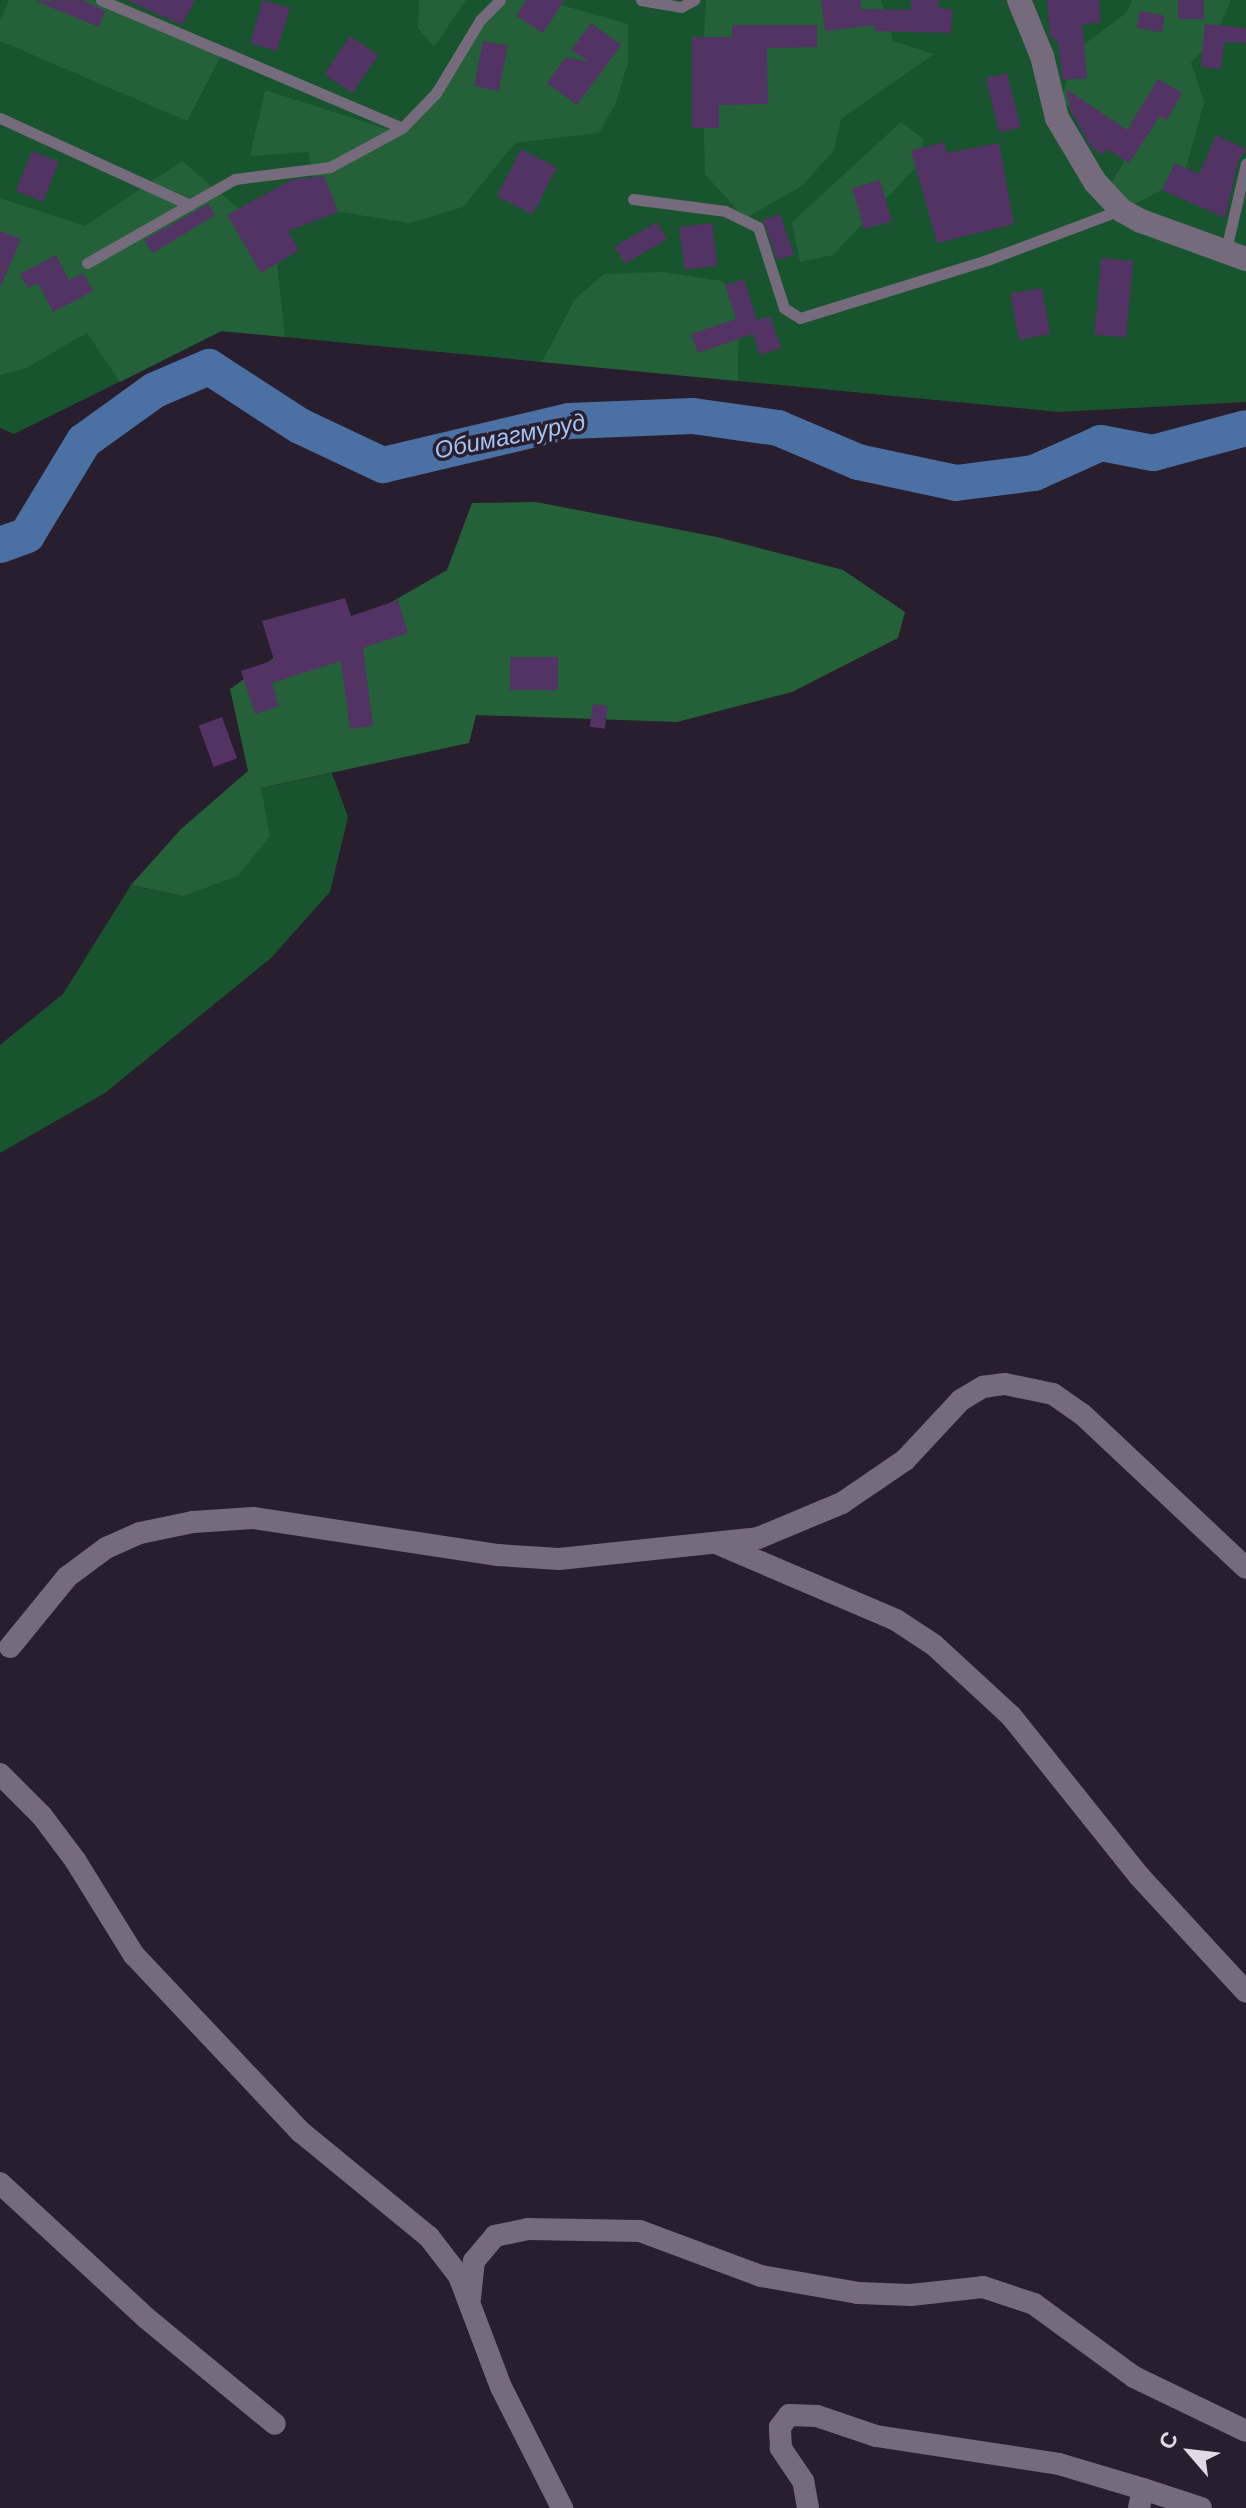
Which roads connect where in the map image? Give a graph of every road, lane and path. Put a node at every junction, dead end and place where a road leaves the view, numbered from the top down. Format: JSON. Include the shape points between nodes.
{"nodes":[{"id":1,"x":101,"y":0,"type":"edge"},
{"id":2,"x":500,"y":0,"type":"edge"},
{"id":3,"x":641,"y":0,"type":"edge"},
{"id":4,"x":694,"y":0,"type":"edge"},
{"id":5,"x":1019,"y":0,"type":"edge"},
{"id":6,"x":0,"y":118,"type":"edge"},
{"id":7,"x":402,"y":128,"type":"junction"},
{"id":8,"x":1246,"y":163,"type":"edge"},
{"id":9,"x":633,"y":199,"type":"dead end"},
{"id":10,"x":190,"y":205,"type":"junction"},
{"id":11,"x":1121,"y":210,"type":"junction"},
{"id":12,"x":1236,"y":257,"type":"edge"},
{"id":13,"x":87,"y":263,"type":"dead end"},
{"id":14,"x":717,"y":1543,"type":"junction"},
{"id":15,"x":1246,"y":1568,"type":"edge"},
{"id":16,"x":10,"y":1647,"type":"dead end"},
{"id":17,"x":0,"y":1774,"type":"edge"},
{"id":18,"x":1246,"y":1992,"type":"edge"},
{"id":19,"x":0,"y":2183,"type":"edge"},
{"id":20,"x":469,"y":2304,"type":"junction"},
{"id":21,"x":275,"y":2424,"type":"dead end"},
{"id":22,"x":1246,"y":2431,"type":"edge"},
{"id":23,"x":1141,"y":2498,"type":"edge"},
{"id":24,"x":562,"y":2508,"type":"edge"},
{"id":25,"x":808,"y":2508,"type":"edge"},
{"id":26,"x":1201,"y":2508,"type":"edge"}],
"edges":[{"from":1,"to":7,"type":"lane"},
{"from":2,"to":7,"type":"lane","via":[[480,20],[436,93]]},
{"from":3,"to":4,"type":"lane","via":[[681,7]]},
{"from":5,"to":11,"type":"street","via":[[1042,56],[1057,118],[1095,182]]},
{"from":6,"to":10,"type":"lane"},
{"from":7,"to":10,"type":"lane","via":[[330,167],[235,179]]},
{"from":8,"to":12,"type":"lane"},
{"from":9,"to":11,"type":"lane","via":[[725,211],[758,227],[784,308],[800,318],[987,260]]},
{"from":10,"to":13,"type":"lane"},
{"from":11,"to":12,"type":"street"},
{"from":14,"to":15,"type":"street","via":[[758,1538],[842,1503],[905,1460],[961,1400],[983,1387],[1019,1385],[1053,1394],[1082,1414]]},
{"from":14,"to":16,"type":"street","via":[[559,1559],[498,1555],[253,1518],[193,1522],[140,1533],[106,1548],[67,1577]]},
{"from":14,"to":18,"type":"street","via":[[896,1620],[934,1645],[1011,1716],[1140,1877]]},
{"from":17,"to":20,"type":"street","via":[[42,1816],[75,1860],[134,1955],[301,2132],[429,2237],[459,2276]]},
{"from":19,"to":21,"type":"street","via":[[145,2317]]},
{"from":20,"to":22,"type":"street","via":[[474,2261],[495,2236],[527,2229],[640,2231],[761,2276],[858,2293],[911,2295],[983,2287],[1034,2304],[1134,2377]]},
{"from":20,"to":24,"type":"street","via":[[501,2387]]},
{"from":23,"to":25,"type":"street","via":[[1059,2464],[876,2436],[817,2416],[789,2415],[780,2427],[781,2448],[803,2481]]},
{"from":23,"to":26,"type":"street"}]}
